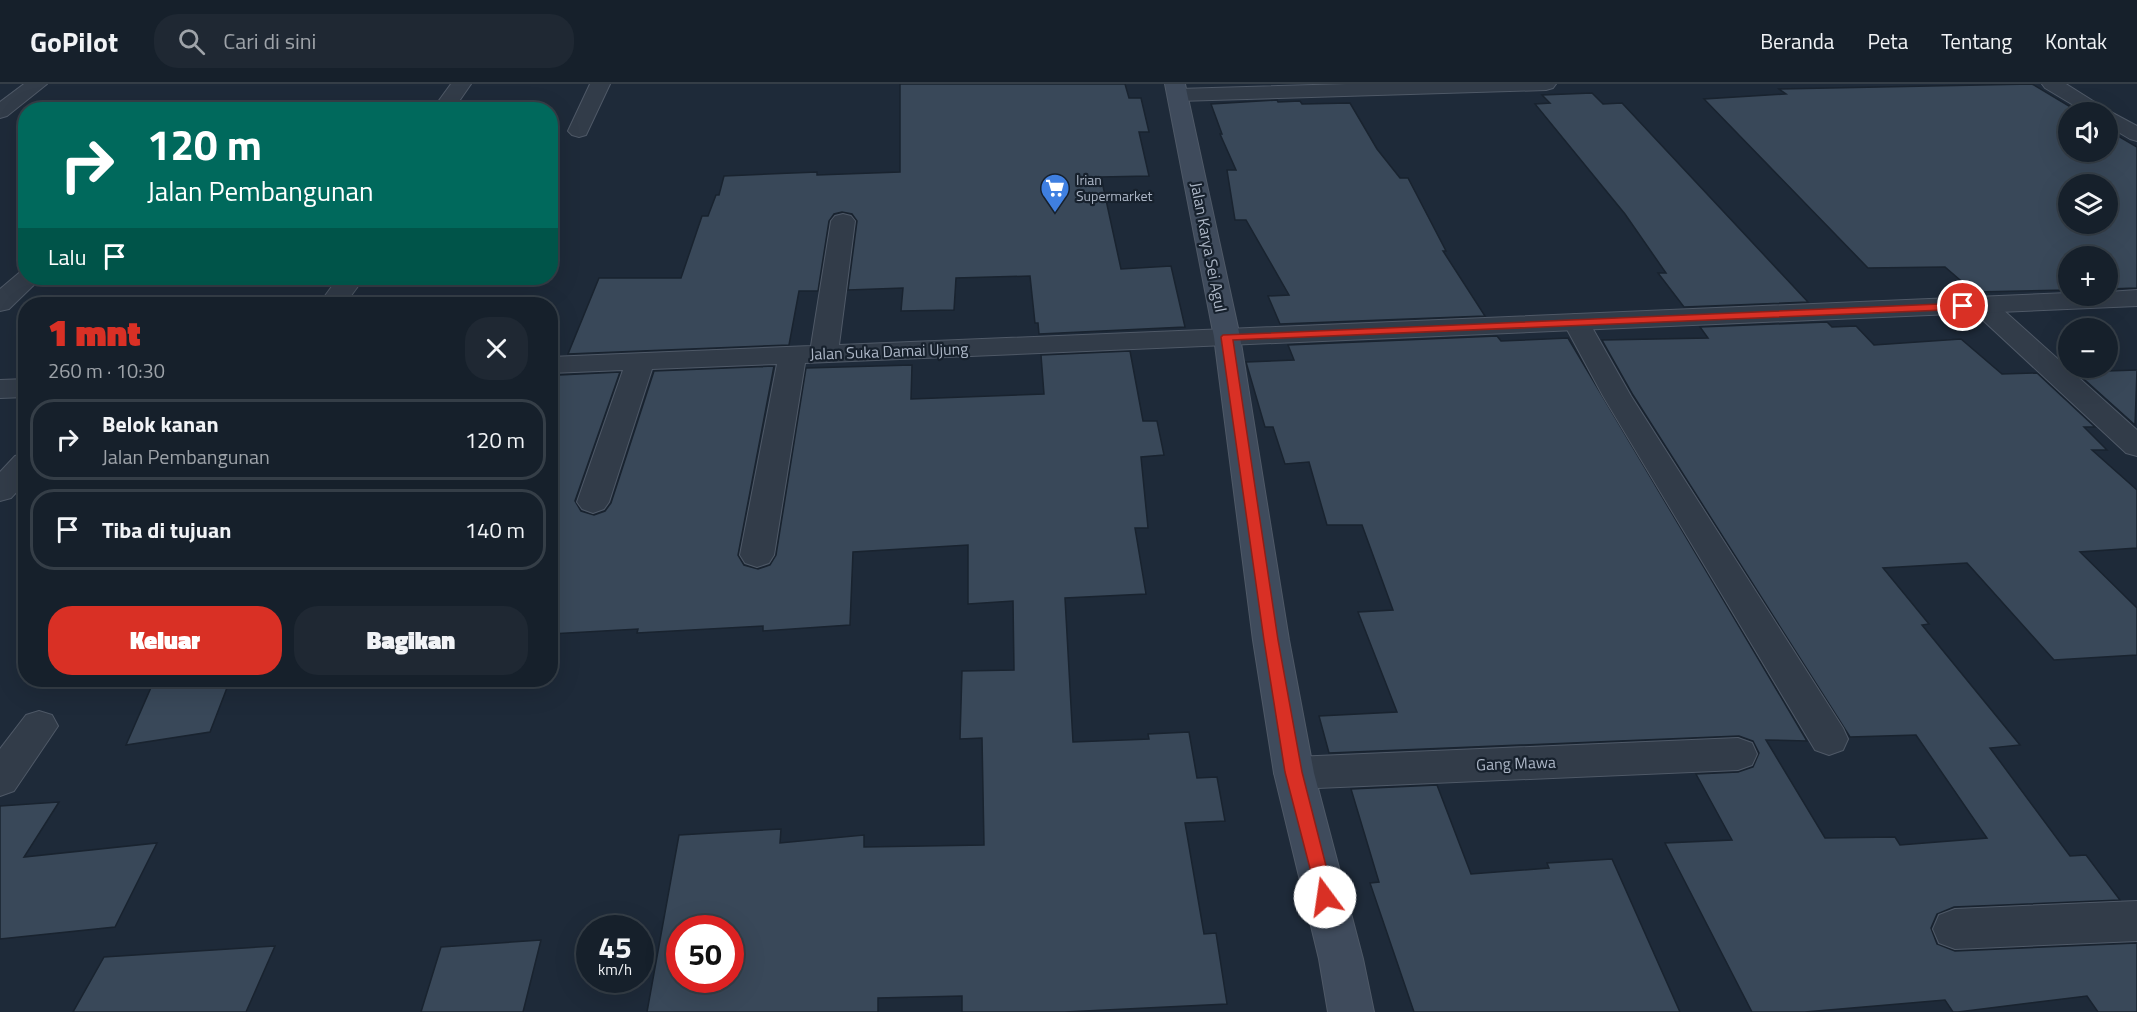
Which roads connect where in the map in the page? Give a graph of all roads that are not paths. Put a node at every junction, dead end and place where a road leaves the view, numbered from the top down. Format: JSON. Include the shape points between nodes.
{"nodes":[{"id":1,"x":37,"y":84,"type":"edge"},
{"id":2,"x":461,"y":84,"type":"edge"},
{"id":3,"x":600,"y":84,"type":"edge"},
{"id":4,"x":1546,"y":84,"type":"edge"},
{"id":5,"x":2052,"y":84,"type":"edge"},
{"id":6,"x":1440,"y":85,"type":"edge"},
{"id":7,"x":1177,"y":89,"type":"edge"},
{"id":8,"x":448,"y":102,"type":"edge"},
{"id":9,"x":2082,"y":102,"type":"edge"},
{"id":10,"x":0,"y":112,"type":"edge"},
{"id":11,"x":2118,"y":123,"type":"edge"},
{"id":12,"x":579,"y":131,"type":"dead end"},
{"id":13,"x":2137,"y":135,"type":"edge"},
{"id":14,"x":843,"y":221,"type":"dead end"},
{"id":15,"x":20,"y":285,"type":"edge"},
{"id":16,"x":2137,"y":298,"type":"edge"},
{"id":17,"x":0,"y":303,"type":"edge"},
{"id":18,"x":1982,"y":305,"type":"junction"},
{"id":19,"x":1576,"y":322,"type":"junction"},
{"id":20,"x":1227,"y":337,"type":"junction"},
{"id":21,"x":824,"y":353,"type":"junction"},
{"id":22,"x":793,"y":354,"type":"junction"},
{"id":23,"x":640,"y":362,"type":"junction"},
{"id":24,"x":558,"y":365,"type":"edge"},
{"id":25,"x":18,"y":388,"type":"edge"},
{"id":26,"x":0,"y":389,"type":"edge"},
{"id":27,"x":2137,"y":446,"type":"edge"},
{"id":28,"x":18,"y":471,"type":"edge"},
{"id":29,"x":0,"y":491,"type":"edge"},
{"id":30,"x":593,"y":502,"type":"dead end"},
{"id":31,"x":757,"y":555,"type":"dead end"},
{"id":32,"x":39,"y":726,"type":"dead end"},
{"id":33,"x":1829,"y":739,"type":"dead end"},
{"id":34,"x":1738,"y":754,"type":"dead end"},
{"id":35,"x":1294,"y":772,"type":"junction"},
{"id":36,"x":0,"y":778,"type":"edge"},
{"id":37,"x":2137,"y":921,"type":"edge"},
{"id":38,"x":1955,"y":929,"type":"dead end"},
{"id":39,"x":1351,"y":1012,"type":"edge"}],
"edges":[{"from":1,"to":10,"type":"street"},
{"from":2,"to":8,"type":"street"},
{"from":3,"to":12,"type":"street"},
{"from":4,"to":6,"type":"street"},
{"from":5,"to":9,"type":"street"},
{"from":6,"to":7,"type":"street"},
{"from":7,"to":20,"type":"main road","name":"Jalan Karya Sei Agul"},
{"from":11,"to":13,"type":"street"},
{"from":14,"to":21,"type":"street"},
{"from":15,"to":17,"type":"street"},
{"from":16,"to":18,"type":"street","name":"Jalan Suka Damai Ujung"},
{"from":18,"to":19,"type":"street","name":"Jalan Suka Damai Ujung"},
{"from":18,"to":27,"type":"street"},
{"from":19,"to":20,"type":"street","name":"Jalan Suka Damai Ujung"},
{"from":19,"to":33,"type":"street","via":[[1617,396]]},
{"from":20,"to":21,"type":"street","name":"Jalan Suka Damai Ujung"},
{"from":20,"to":35,"type":"main road","name":"Jalan Karya Sei Agul"},
{"from":21,"to":22,"type":"street","name":"Jalan Suka Damai Ujung"},
{"from":22,"to":23,"type":"street","name":"Jalan Suka Damai Ujung"},
{"from":22,"to":31,"type":"street"},
{"from":23,"to":24,"type":"street","name":"Jalan Suka Damai Ujung"},
{"from":23,"to":30,"type":"street"},
{"from":25,"to":26,"type":"street"},
{"from":28,"to":29,"type":"street"},
{"from":32,"to":36,"type":"street"},
{"from":34,"to":35,"type":"street","name":"Gang Mawa"},
{"from":35,"to":39,"type":"main road","name":"Jalan Karya Sei Agul"},
{"from":37,"to":38,"type":"street"}]}
